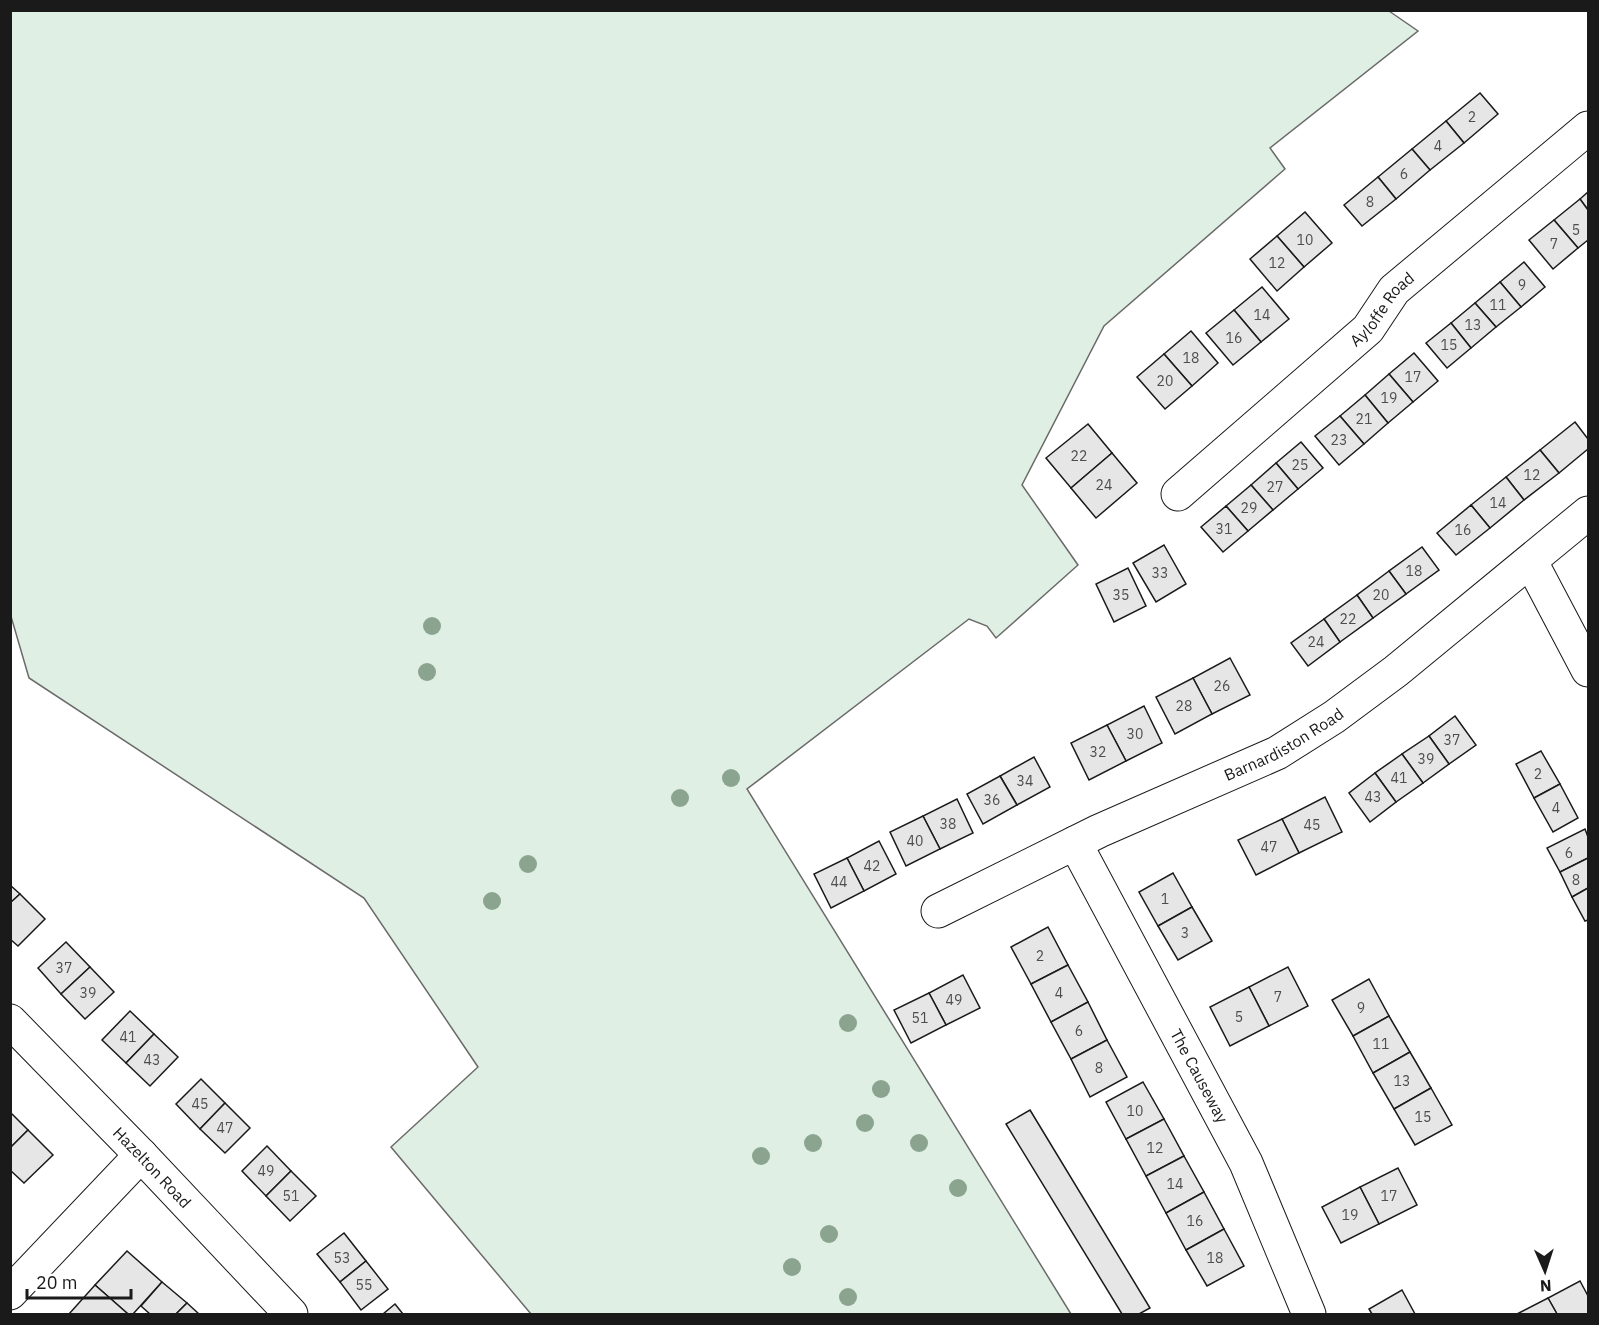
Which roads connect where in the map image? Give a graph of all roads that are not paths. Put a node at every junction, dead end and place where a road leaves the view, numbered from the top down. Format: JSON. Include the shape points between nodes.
{"nodes":[{"id":1,"x":1588,"y":128,"type":"edge"},
{"id":2,"x":1178,"y":494,"type":"dead end"},
{"id":3,"x":1588,"y":513,"type":"edge"},
{"id":4,"x":1531,"y":562,"type":"junction"},
{"id":5,"x":1588,"y":670,"type":"edge"},
{"id":6,"x":1075,"y":843,"type":"junction"},
{"id":7,"x":938,"y":912,"type":"dead end"},
{"id":8,"x":10,"y":1022,"type":"edge"},
{"id":9,"x":141,"y":1155,"type":"junction"},
{"id":10,"x":10,"y":1293,"type":"edge"},
{"id":11,"x":291,"y":1314,"type":"edge"},
{"id":12,"x":1309,"y":1314,"type":"edge"}],
"edges":[{"from":1,"to":2,"type":"street","name":"Ayloffe Road","via":[[1394,290],[1368,329]]},
{"from":3,"to":4,"type":"street","name":"Barnardiston Road"},
{"from":4,"to":5,"type":"street"},
{"from":4,"to":6,"type":"street","name":"Barnardiston Road","via":[[1396,671],[1277,753]]},
{"from":6,"to":7,"type":"street","name":"Barnardiston Road"},
{"from":6,"to":12,"type":"street","name":"The Causeway","via":[[1246,1163]]},
{"from":8,"to":9,"type":"street","name":"Hazelton Road"},
{"from":9,"to":10,"type":"street"},
{"from":9,"to":11,"type":"street","name":"Hazelton Road"}]}
